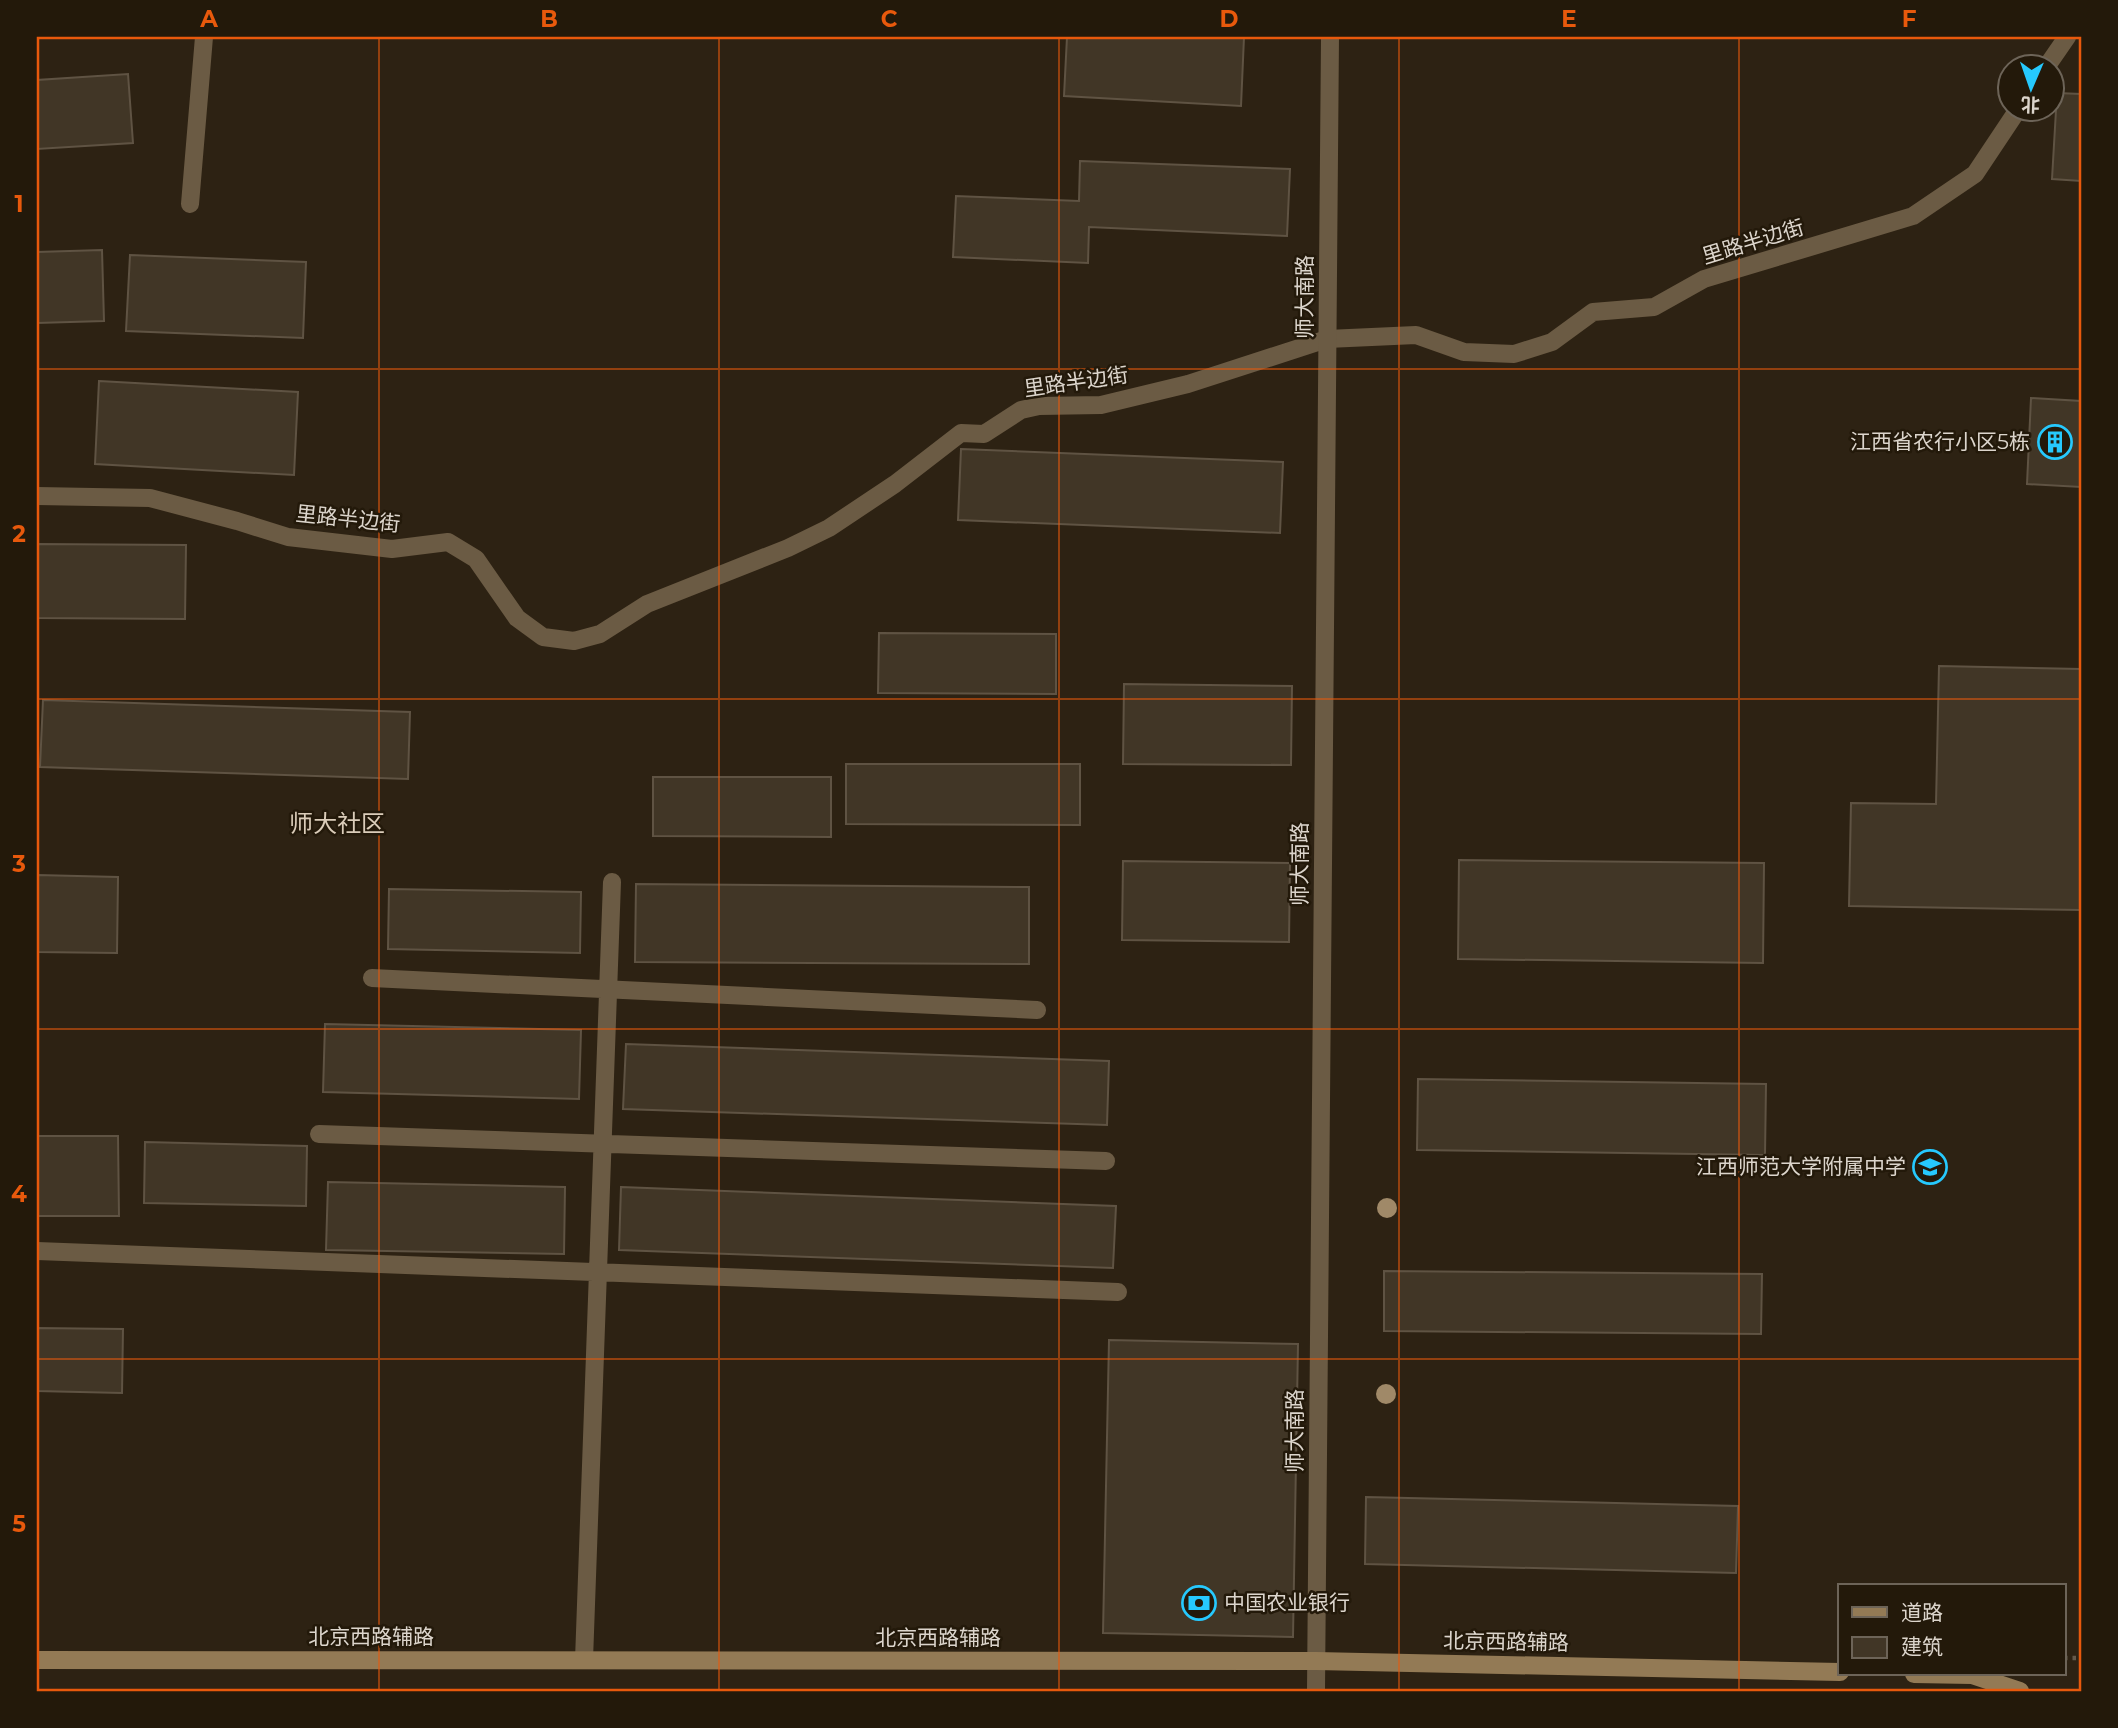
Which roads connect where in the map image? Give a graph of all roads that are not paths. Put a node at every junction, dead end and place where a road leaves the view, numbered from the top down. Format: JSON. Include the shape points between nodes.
{"nodes":[{"id":1,"x":204,"y":37,"type":"edge"},
{"id":2,"x":1330,"y":37,"type":"edge"},
{"id":3,"x":2067,"y":37,"type":"edge"},
{"id":4,"x":2057,"y":52,"type":"edge"},
{"id":5,"x":2010,"y":122,"type":"edge"},
{"id":6,"x":190,"y":204,"type":"dead end"},
{"id":7,"x":1327,"y":339,"type":"junction"},
{"id":8,"x":37,"y":496,"type":"edge"},
{"id":9,"x":611,"y":882,"type":"dead end"},
{"id":10,"x":372,"y":978,"type":"dead end"},
{"id":11,"x":608,"y":990,"type":"junction"},
{"id":12,"x":1037,"y":1010,"type":"dead end"},
{"id":13,"x":319,"y":1134,"type":"dead end"},
{"id":14,"x":602,"y":1144,"type":"junction"},
{"id":15,"x":1106,"y":1161,"type":"dead end"},
{"id":16,"x":37,"y":1251,"type":"edge"},
{"id":17,"x":598,"y":1271,"type":"junction"},
{"id":18,"x":1118,"y":1292,"type":"dead end"},
{"id":19,"x":37,"y":1660,"type":"edge"},
{"id":20,"x":584,"y":1660,"type":"junction"},
{"id":21,"x":1316,"y":1661,"type":"junction"},
{"id":22,"x":1838,"y":1672,"type":"edge"},
{"id":23,"x":1975,"y":1676,"type":"edge"},
{"id":24,"x":1316,"y":1691,"type":"edge"},
{"id":25,"x":2020,"y":1691,"type":"edge"}],
"edges":[{"from":1,"to":6,"type":"street"},
{"from":2,"to":7,"type":"street","name":"师大南路"},
{"from":3,"to":4,"type":"street"},
{"from":5,"to":7,"type":"street","name":"里路半边街","via":[[1975,174],[1913,216],[1704,279],[1654,307],[1593,312],[1552,342],[1514,354],[1464,352],[1416,335]]},
{"from":7,"to":8,"type":"street","name":"里路半边街","via":[[1188,384],[1101,405],[1039,406],[1021,410],[984,433],[961,433],[830,528],[647,604],[600,634],[573,641],[543,637],[517,618],[477,559],[448,542],[392,549],[288,537],[150,498]]},
{"from":7,"to":21,"type":"street","name":"师大南路"},
{"from":9,"to":11,"type":"street"},
{"from":10,"to":11,"type":"street"},
{"from":11,"to":12,"type":"street"},
{"from":11,"to":14,"type":"street"},
{"from":13,"to":14,"type":"street"},
{"from":14,"to":15,"type":"street"},
{"from":14,"to":17,"type":"street"},
{"from":16,"to":17,"type":"street"},
{"from":17,"to":18,"type":"street"},
{"from":17,"to":20,"type":"street"},
{"from":19,"to":20,"type":"main road","name":"北京西路辅路"},
{"from":20,"to":21,"type":"main road","name":"北京西路辅路"},
{"from":21,"to":22,"type":"main road","name":"北京西路辅路"},
{"from":21,"to":24,"type":"street","name":"师大南路"},
{"from":23,"to":25,"type":"main road"}]}
